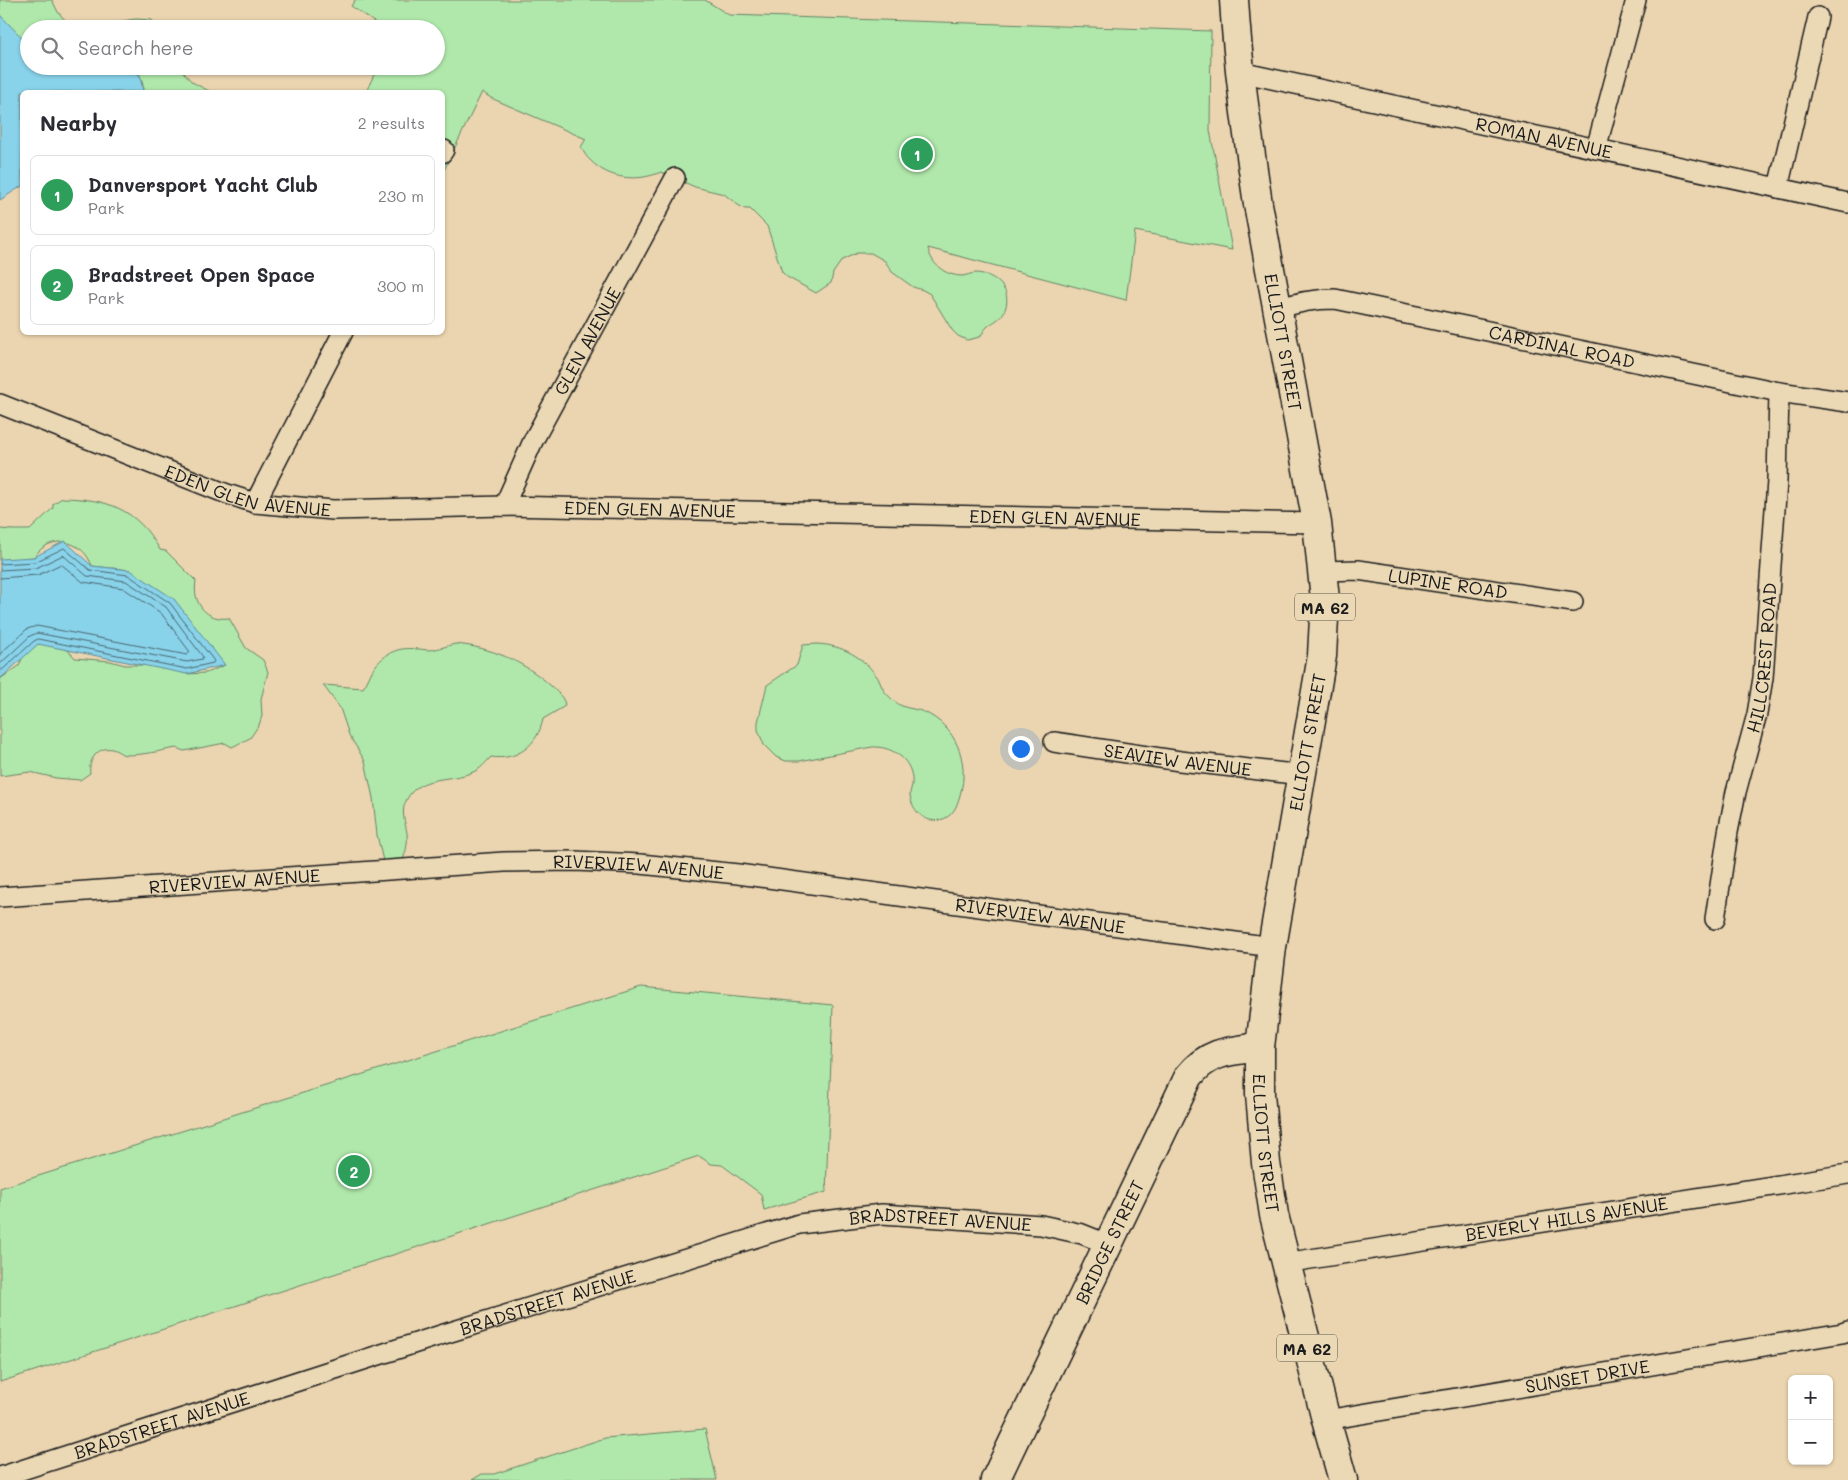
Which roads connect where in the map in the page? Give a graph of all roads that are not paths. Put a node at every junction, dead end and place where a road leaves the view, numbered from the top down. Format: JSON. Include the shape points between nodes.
{"nodes":[{"id":1,"x":1234,"y":0,"type":"edge"},
{"id":2,"x":1636,"y":0,"type":"edge"},
{"id":3,"x":1818,"y":17,"type":"dead end"},
{"id":4,"x":1240,"y":72,"type":"junction"},
{"id":5,"x":1596,"y":149,"type":"junction"},
{"id":6,"x":676,"y":178,"type":"dead end"},
{"id":7,"x":1778,"y":188,"type":"junction"},
{"id":8,"x":1848,"y":203,"type":"edge"},
{"id":9,"x":1278,"y":309,"type":"junction"},
{"id":10,"x":341,"y":335,"type":"edge"},
{"id":11,"x":1779,"y":392,"type":"junction"},
{"id":12,"x":1848,"y":402,"type":"edge"},
{"id":13,"x":0,"y":404,"type":"edge"},
{"id":14,"x":255,"y":503,"type":"junction"},
{"id":15,"x":504,"y":506,"type":"junction"},
{"id":16,"x":1318,"y":523,"type":"junction"},
{"id":17,"x":1323,"y":571,"type":"junction"},
{"id":18,"x":1573,"y":602,"type":"dead end"},
{"id":19,"x":1054,"y":742,"type":"dead end"},
{"id":20,"x":1302,"y":775,"type":"junction"},
{"id":21,"x":0,"y":897,"type":"edge"},
{"id":22,"x":1715,"y":919,"type":"dead end"},
{"id":23,"x":1272,"y":947,"type":"junction"},
{"id":24,"x":1260,"y":1047,"type":"junction"},
{"id":25,"x":1848,"y":1174,"type":"edge"},
{"id":26,"x":1107,"y":1244,"type":"junction"},
{"id":27,"x":1285,"y":1263,"type":"junction"},
{"id":28,"x":1848,"y":1330,"type":"edge"},
{"id":29,"x":1326,"y":1420,"type":"junction"},
{"id":30,"x":0,"y":1477,"type":"edge"},
{"id":31,"x":994,"y":1480,"type":"edge"},
{"id":32,"x":1343,"y":1480,"type":"edge"}],
"edges":[{"from":1,"to":4,"type":"main road","name":"ELLIOTT STREET","number":"MA 62"},
{"from":2,"to":5,"type":"street"},
{"from":3,"to":7,"type":"street"},
{"from":4,"to":5,"type":"street","name":"ROMAN AVENUE"},
{"from":4,"to":9,"type":"main road","name":"ELLIOTT STREET","number":"MA 62","via":[[1258,204]]},
{"from":5,"to":7,"type":"street","name":"ROMAN AVENUE"},
{"from":6,"to":15,"type":"street","name":"GLEN AVENUE","via":[[532,442]]},
{"from":7,"to":8,"type":"street","name":"ROMAN AVENUE"},
{"from":9,"to":11,"type":"street","name":"CARDINAL ROAD","via":[[1315,299],[1335,299]]},
{"from":9,"to":16,"type":"main road","name":"ELLIOTT STREET","number":"MA 62"},
{"from":10,"to":14,"type":"street"},
{"from":11,"to":12,"type":"street","name":"CARDINAL ROAD"},
{"from":11,"to":22,"type":"street","name":"HILLCREST ROAD","via":[[1777,480],[1763,678],[1728,832]]},
{"from":13,"to":14,"type":"street","name":"EDEN GLEN AVENUE"},
{"from":14,"to":15,"type":"street","name":"EDEN GLEN AVENUE","via":[[333,510]]},
{"from":15,"to":16,"type":"street","name":"EDEN GLEN AVENUE"},
{"from":16,"to":17,"type":"main road","name":"ELLIOTT STREET","number":"MA 62"},
{"from":17,"to":18,"type":"street","name":"LUPINE ROAD","via":[[1367,572]]},
{"from":17,"to":20,"type":"main road","name":"ELLIOTT STREET","number":"MA 62","via":[[1322,656]]},
{"from":19,"to":20,"type":"street","name":"SEAVIEW AVENUE"},
{"from":20,"to":23,"type":"main road","name":"ELLIOTT STREET","number":"MA 62"},
{"from":21,"to":23,"type":"street","name":"RIVERVIEW AVENUE","via":[[504,862],[575,861],[738,874]]},
{"from":23,"to":24,"type":"main road","name":"ELLIOTT STREET","number":"MA 62"},
{"from":24,"to":26,"type":"main road","name":"BRIDGE STREET","via":[[1217,1054],[1198,1064],[1189,1076]]},
{"from":24,"to":27,"type":"main road","name":"ELLIOTT STREET","number":"MA 62","via":[[1265,1154]]},
{"from":25,"to":27,"type":"street","name":"BEVERLY HILLS AVENUE"},
{"from":26,"to":30,"type":"street","name":"BRADSTREET AVENUE","via":[[1082,1234],[1041,1225],[882,1214],[799,1224]]},
{"from":26,"to":31,"type":"main road","name":"BRIDGE STREET"},
{"from":27,"to":29,"type":"main road","name":"ELLIOTT STREET","number":"MA 62"},
{"from":28,"to":29,"type":"street","name":"SUNSET DRIVE"},
{"from":29,"to":32,"type":"main road","name":"ELLIOTT STREET","number":"MA 62"}]}
